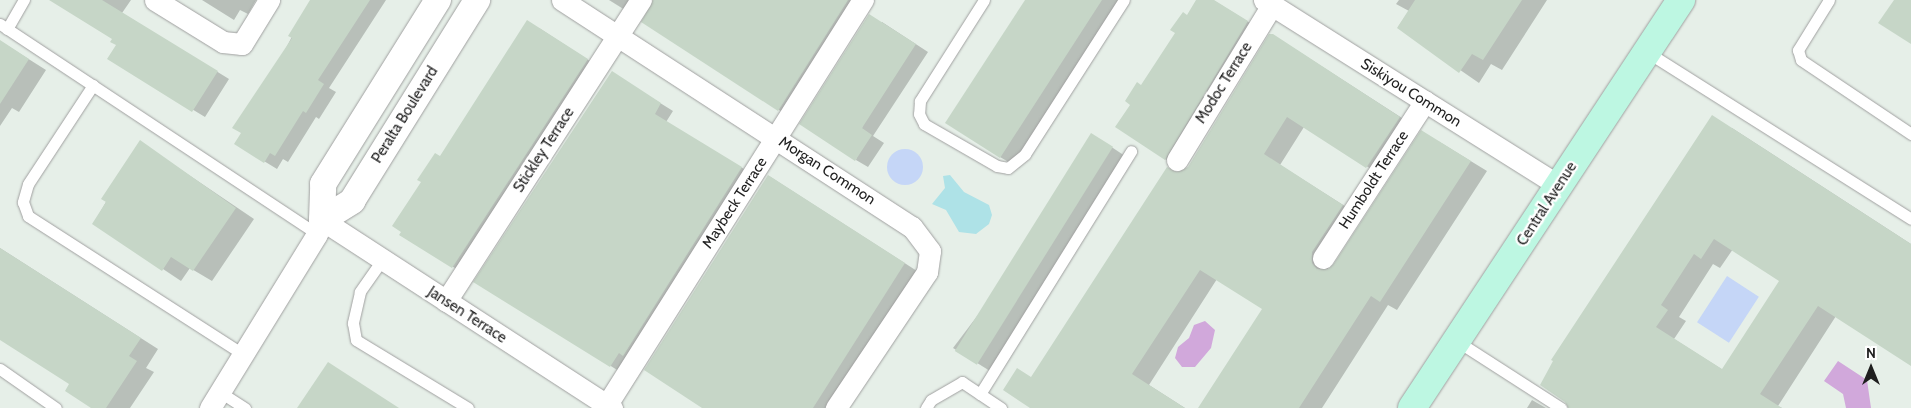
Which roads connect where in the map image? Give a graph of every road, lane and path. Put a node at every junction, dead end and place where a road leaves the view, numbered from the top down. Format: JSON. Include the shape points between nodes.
{"nodes":[{"id":1,"x":24,"y":0,"type":"edge"},
{"id":2,"x":156,"y":0,"type":"edge"},
{"id":3,"x":269,"y":0,"type":"edge"},
{"id":4,"x":438,"y":0,"type":"edge"},
{"id":5,"x":477,"y":0,"type":"edge"},
{"id":6,"x":562,"y":0,"type":"edge"},
{"id":7,"x":641,"y":0,"type":"edge"},
{"id":8,"x":863,"y":0,"type":"edge"},
{"id":9,"x":984,"y":0,"type":"edge"},
{"id":10,"x":1124,"y":0,"type":"edge"},
{"id":11,"x":1681,"y":0,"type":"edge"},
{"id":12,"x":1829,"y":0,"type":"edge"},
{"id":13,"x":1268,"y":3,"type":"edge"},
{"id":14,"x":4,"y":26,"type":"edge"},
{"id":15,"x":617,"y":36,"type":"junction"},
{"id":16,"x":1647,"y":52,"type":"junction"},
{"id":17,"x":93,"y":85,"type":"junction"},
{"id":18,"x":1425,"y":101,"type":"junction"},
{"id":19,"x":1911,"y":134,"type":"edge"},
{"id":20,"x":776,"y":138,"type":"junction"},
{"id":21,"x":1131,"y":150,"type":"dead end"},
{"id":22,"x":1177,"y":160,"type":"dead end"},
{"id":23,"x":1559,"y":186,"type":"junction"},
{"id":24,"x":1911,"y":219,"type":"edge"},
{"id":25,"x":320,"y":227,"type":"junction"},
{"id":26,"x":1323,"y":258,"type":"dead end"},
{"id":27,"x":382,"y":260,"type":"junction"},
{"id":28,"x":446,"y":301,"type":"junction"},
{"id":29,"x":1457,"y":341,"type":"junction"},
{"id":30,"x":243,"y":354,"type":"junction"},
{"id":31,"x":0,"y":369,"type":"edge"},
{"id":32,"x":980,"y":394,"type":"junction"},
{"id":33,"x":215,"y":400,"type":"edge"},
{"id":34,"x":601,"y":405,"type":"edge"},
{"id":35,"x":56,"y":408,"type":"edge"},
{"id":36,"x":245,"y":408,"type":"edge"},
{"id":37,"x":468,"y":408,"type":"edge"},
{"id":38,"x":836,"y":408,"type":"edge"},
{"id":39,"x":926,"y":408,"type":"edge"},
{"id":40,"x":1001,"y":408,"type":"edge"},
{"id":41,"x":1412,"y":408,"type":"edge"},
{"id":42,"x":1561,"y":408,"type":"edge"}],
"edges":[{"from":1,"to":14,"type":"lane"},
{"from":2,"to":3,"type":"street","via":[[223,42],[242,44]]},
{"from":4,"to":25,"type":"street","via":[[323,184]]},
{"from":5,"to":25,"type":"street","name":"Peralta Boulevard","via":[[352,201]]},
{"from":6,"to":15,"type":"street","name":"Morgan Common"},
{"from":7,"to":15,"type":"street","name":"Stickley Terrace"},
{"from":8,"to":20,"type":"street","name":"Maybeck Terrace"},
{"from":9,"to":10,"type":"lane","via":[[920,101],[919,114],[924,124],[997,166],[1008,168],[1025,154]]},
{"from":11,"to":16,"type":"main road","name":"Central Avenue"},
{"from":12,"to":19,"type":"lane","via":[[1798,50],[1800,60]]},
{"from":13,"to":18,"type":"street","name":"Siskiyou Common"},
{"from":13,"to":22,"type":"street","name":"Modoc Terrace"},
{"from":14,"to":17,"type":"lane"},
{"from":15,"to":20,"type":"street","name":"Morgan Common"},
{"from":15,"to":28,"type":"street","name":"Stickley Terrace"},
{"from":16,"to":23,"type":"main road","name":"Central Avenue"},
{"from":16,"to":24,"type":"lane"},
{"from":17,"to":25,"type":"lane"},
{"from":17,"to":30,"type":"lane","via":[[28,184],[23,202],[28,216]]},
{"from":18,"to":23,"type":"street","name":"Siskiyou Common"},
{"from":18,"to":26,"type":"street","name":"Humboldt Terrace"},
{"from":20,"to":34,"type":"street","name":"Maybeck Terrace"},
{"from":20,"to":38,"type":"street","name":"Morgan Common","via":[[912,227],[930,251],[927,272]]},
{"from":21,"to":32,"type":"lane"},
{"from":23,"to":29,"type":"main road","name":"Central Avenue"},
{"from":25,"to":27,"type":"street","name":"Jansen Terrace"},
{"from":25,"to":30,"type":"street","name":"Peralta Boulevard"},
{"from":27,"to":28,"type":"street","name":"Jansen Terrace"},
{"from":27,"to":37,"type":"lane","via":[[360,292],[353,323],[356,340]]},
{"from":28,"to":34,"type":"street","name":"Jansen Terrace"},
{"from":29,"to":41,"type":"main road","name":"Central Avenue"},
{"from":29,"to":42,"type":"lane"},
{"from":30,"to":33,"type":"street","name":"Peralta Boulevard"},
{"from":31,"to":35,"type":"lane"},
{"from":32,"to":39,"type":"lane","via":[[962,382],[931,400]]},
{"from":32,"to":40,"type":"lane"},
{"from":33,"to":36,"type":"lane"}]}
